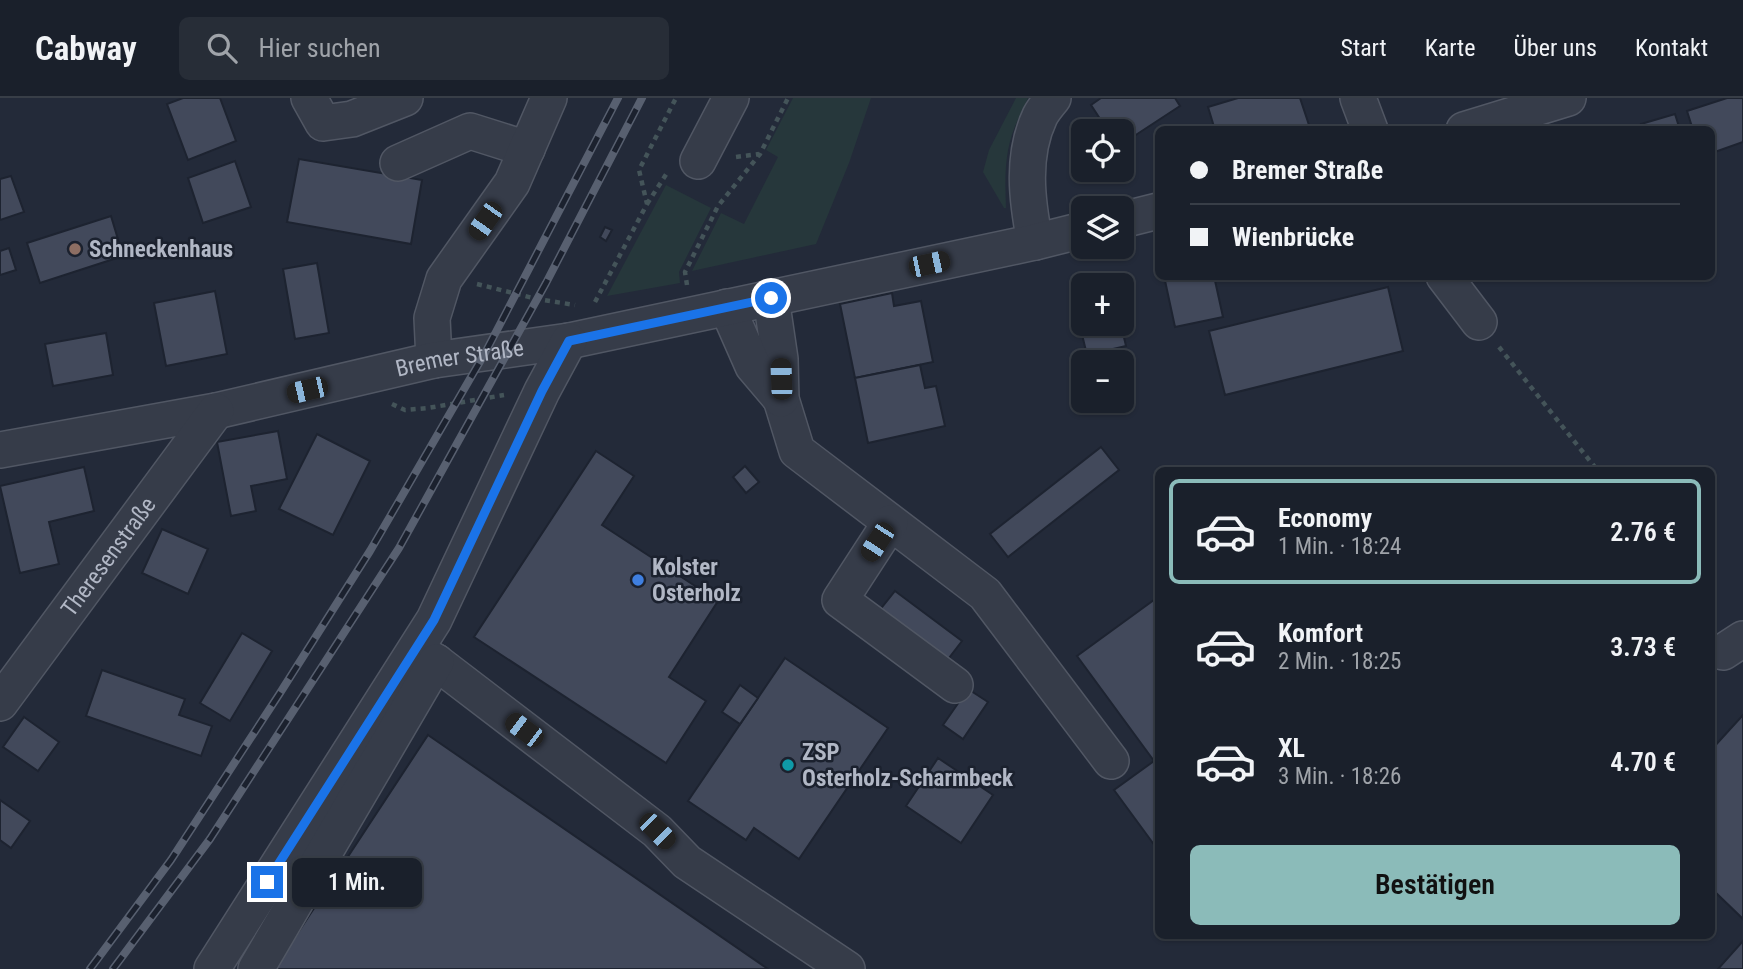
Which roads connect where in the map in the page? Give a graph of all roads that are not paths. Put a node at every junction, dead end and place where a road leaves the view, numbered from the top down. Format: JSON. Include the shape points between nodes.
{"nodes":[{"id":1,"x":309,"y":98,"type":"edge"},
{"id":2,"x":405,"y":98,"type":"edge"},
{"id":3,"x":731,"y":98,"type":"edge"},
{"id":4,"x":1053,"y":98,"type":"edge"},
{"id":5,"x":1358,"y":98,"type":"edge"},
{"id":6,"x":1568,"y":98,"type":"edge"},
{"id":7,"x":539,"y":102,"type":"edge"},
{"id":8,"x":1368,"y":126,"type":"edge"},
{"id":9,"x":1477,"y":126,"type":"edge"},
{"id":10,"x":527,"y":149,"type":"junction"},
{"id":11,"x":698,"y":161,"type":"dead end"},
{"id":12,"x":398,"y":163,"type":"dead end"},
{"id":13,"x":1155,"y":212,"type":"edge"},
{"id":14,"x":1134,"y":217,"type":"edge"},
{"id":15,"x":1071,"y":233,"type":"edge"},
{"id":16,"x":1035,"y":242,"type":"junction"},
{"id":17,"x":1447,"y":280,"type":"edge"},
{"id":18,"x":771,"y":298,"type":"junction"},
{"id":19,"x":727,"y":307,"type":"junction"},
{"id":20,"x":1479,"y":322,"type":"road end"},
{"id":21,"x":569,"y":341,"type":"junction"},
{"id":22,"x":434,"y":360,"type":"junction"},
{"id":23,"x":781,"y":399,"type":"junction"},
{"id":24,"x":216,"y":411,"type":"junction"},
{"id":25,"x":0,"y":450,"type":"edge"},
{"id":26,"x":890,"y":523,"type":"junction"},
{"id":27,"x":426,"y":656,"type":"junction"},
{"id":28,"x":955,"y":685,"type":"dead end"},
{"id":29,"x":0,"y":703,"type":"edge"},
{"id":30,"x":1111,"y":761,"type":"dead end"},
{"id":31,"x":212,"y":969,"type":"edge"},
{"id":32,"x":256,"y":969,"type":"edge"},
{"id":33,"x":847,"y":969,"type":"edge"}],
"edges":[{"from":1,"to":2,"type":"street","via":[[323,123],[352,119]]},
{"from":3,"to":11,"type":"street"},
{"from":4,"to":16,"type":"street","via":[[1040,115],[1030,146],[1027,186]]},
{"from":5,"to":8,"type":"street"},
{"from":6,"to":9,"type":"street"},
{"from":7,"to":10,"type":"street"},
{"from":10,"to":12,"type":"street","via":[[470,131]]},
{"from":10,"to":22,"type":"street","via":[[512,183],[444,279],[432,318]]},
{"from":13,"to":14,"type":"street"},
{"from":15,"to":16,"type":"street","name":"Bremer Straße"},
{"from":16,"to":18,"type":"street","name":"Bremer Straße"},
{"from":17,"to":20,"type":"street"},
{"from":18,"to":19,"type":"street","name":"Bremer Straße"},
{"from":18,"to":23,"type":"street"},
{"from":19,"to":21,"type":"street","name":"Bremer Straße"},
{"from":19,"to":23,"type":"street","via":[[753,366]]},
{"from":21,"to":22,"type":"street","name":"Bremer Straße"},
{"from":21,"to":27,"type":"street","via":[[434,620]]},
{"from":22,"to":24,"type":"street","name":"Bremer Straße"},
{"from":23,"to":26,"type":"street","via":[[797,450]]},
{"from":24,"to":25,"type":"street","name":"Bremer Straße"},
{"from":24,"to":29,"type":"street","name":"Theresenstraße"},
{"from":26,"to":28,"type":"street","via":[[840,600]]},
{"from":26,"to":30,"type":"street","via":[[985,594]]},
{"from":27,"to":31,"type":"street"},
{"from":27,"to":32,"type":"street"},
{"from":27,"to":33,"type":"street","via":[[657,831],[687,862]]}]}
